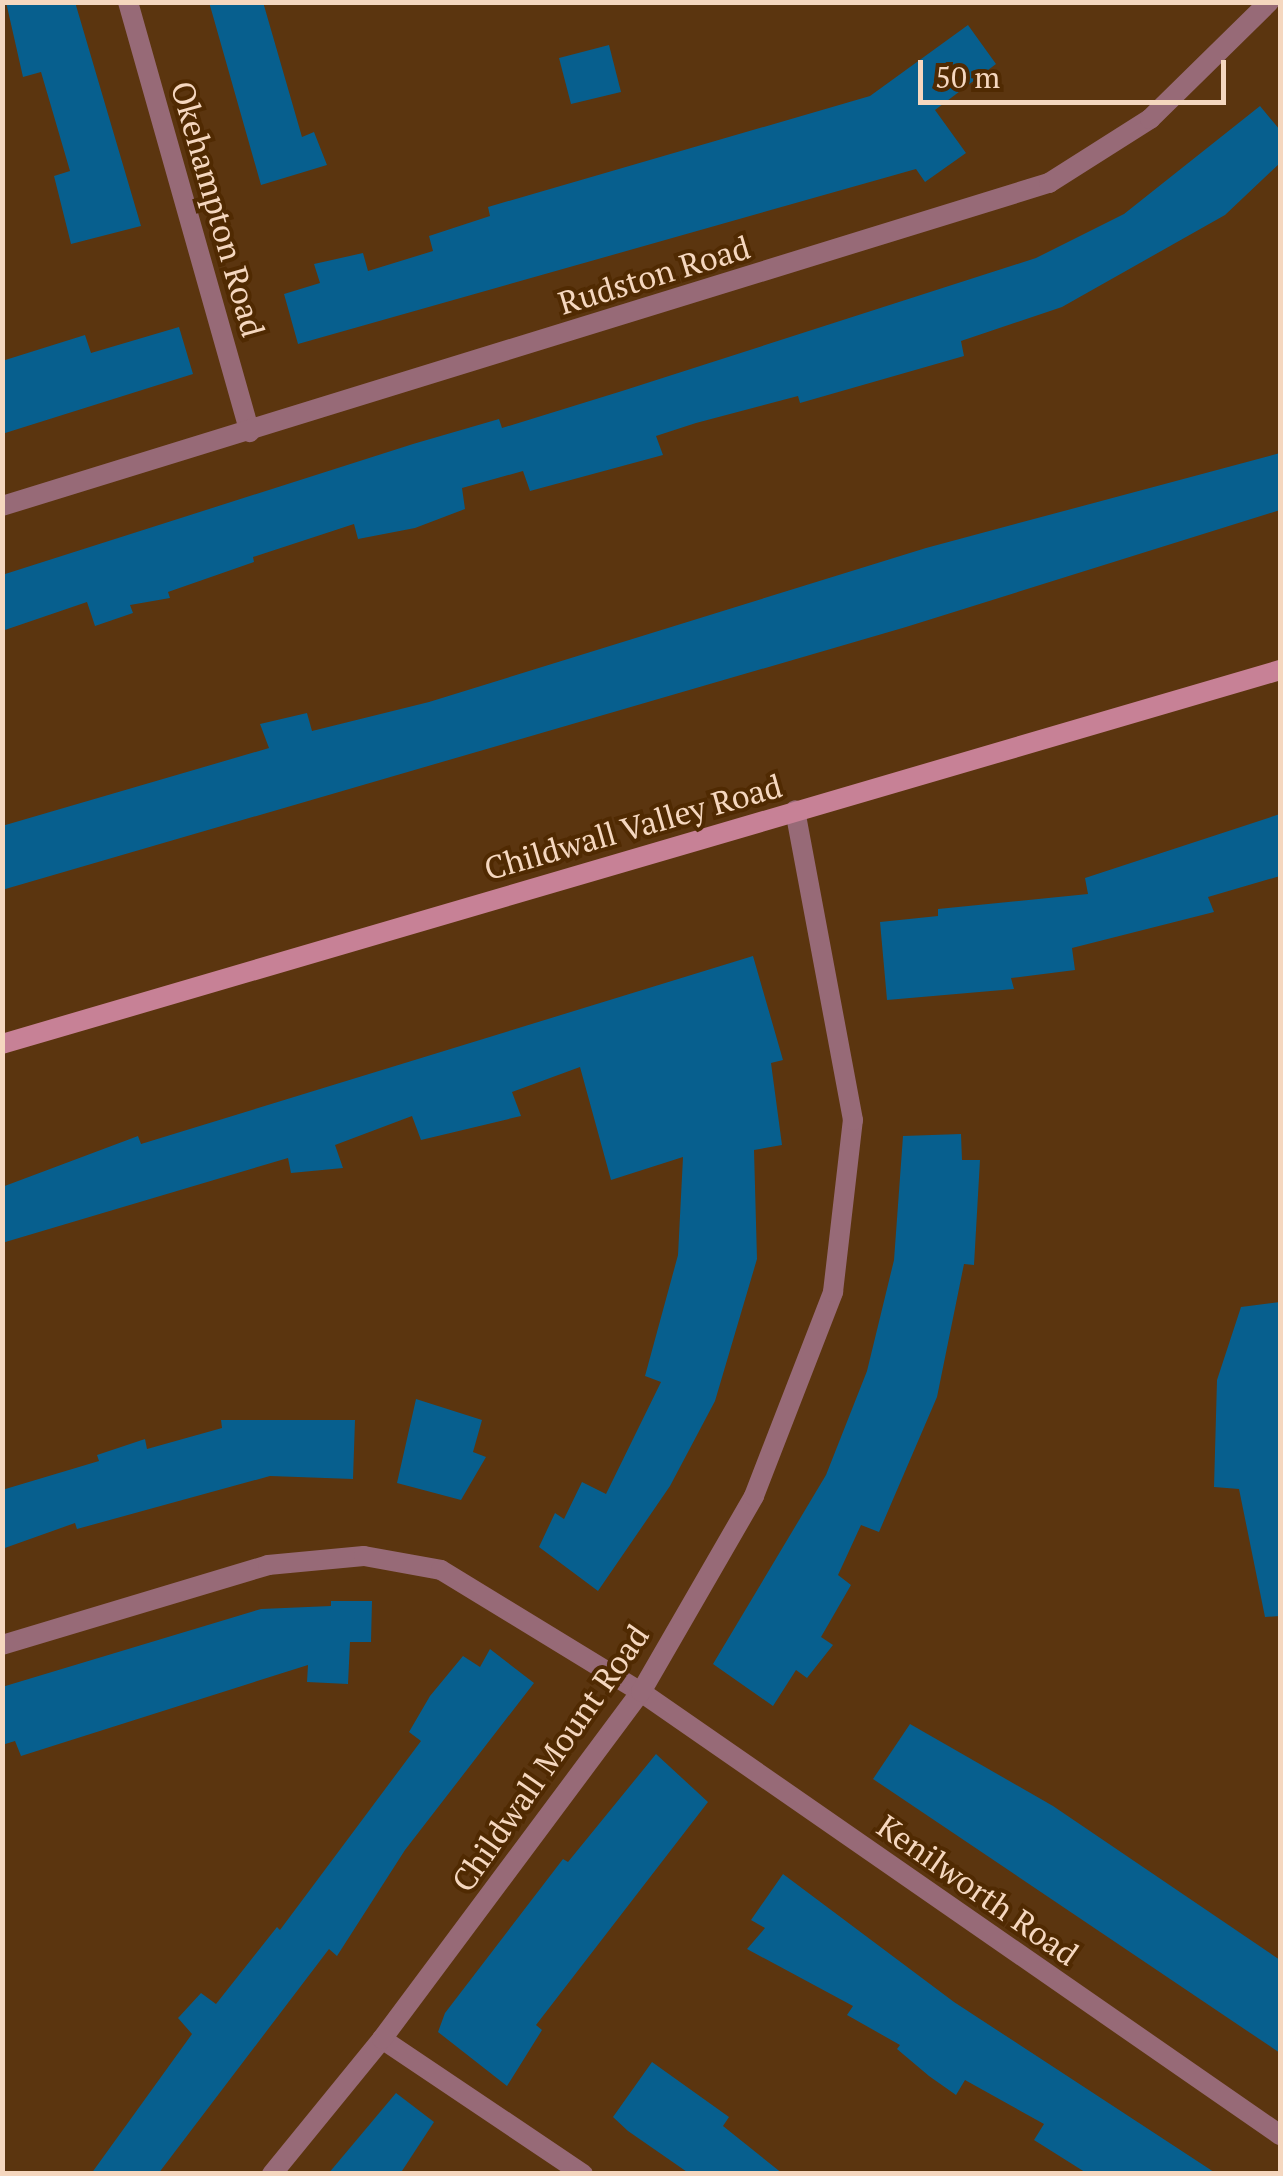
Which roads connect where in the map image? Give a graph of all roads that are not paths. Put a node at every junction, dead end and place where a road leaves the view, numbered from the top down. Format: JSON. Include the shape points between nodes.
{"nodes":[{"id":1,"x":128,"y":2,"type":"edge"},
{"id":2,"x":1268,"y":2,"type":"edge"},
{"id":3,"x":250,"y":432,"type":"junction"},
{"id":4,"x":2,"y":506,"type":"edge"},
{"id":5,"x":1280,"y":670,"type":"edge"},
{"id":6,"x":795,"y":810,"type":"junction"},
{"id":7,"x":2,"y":1044,"type":"edge"},
{"id":8,"x":2,"y":1645,"type":"edge"},
{"id":9,"x":642,"y":1692,"type":"junction"},
{"id":10,"x":382,"y":2039,"type":"junction"},
{"id":11,"x":1280,"y":2135,"type":"edge"},
{"id":12,"x":272,"y":2174,"type":"edge"},
{"id":13,"x":583,"y":2174,"type":"edge"}],
"edges":[{"from":1,"to":3,"type":"street","name":"Okehampton Road"},
{"from":2,"to":3,"type":"street","name":"Rudston Road","via":[[1150,119],[1049,183]]},
{"from":3,"to":4,"type":"street","name":"Rudston Road"},
{"from":5,"to":6,"type":"main road","name":"Childwall Valley Road"},
{"from":6,"to":7,"type":"main road","name":"Childwall Valley Road"},
{"from":6,"to":9,"type":"street","name":"Childwall Mount Road","via":[[853,1120],[833,1292],[754,1496]]},
{"from":8,"to":9,"type":"street","name":"Kenilworth Road","via":[[268,1565],[364,1556],[440,1570]]},
{"from":9,"to":10,"type":"street","name":"Childwall Mount Road"},
{"from":9,"to":11,"type":"street","name":"Kenilworth Road"},
{"from":10,"to":12,"type":"street","name":"Childwall Mount Road"},
{"from":10,"to":13,"type":"street"}]}
